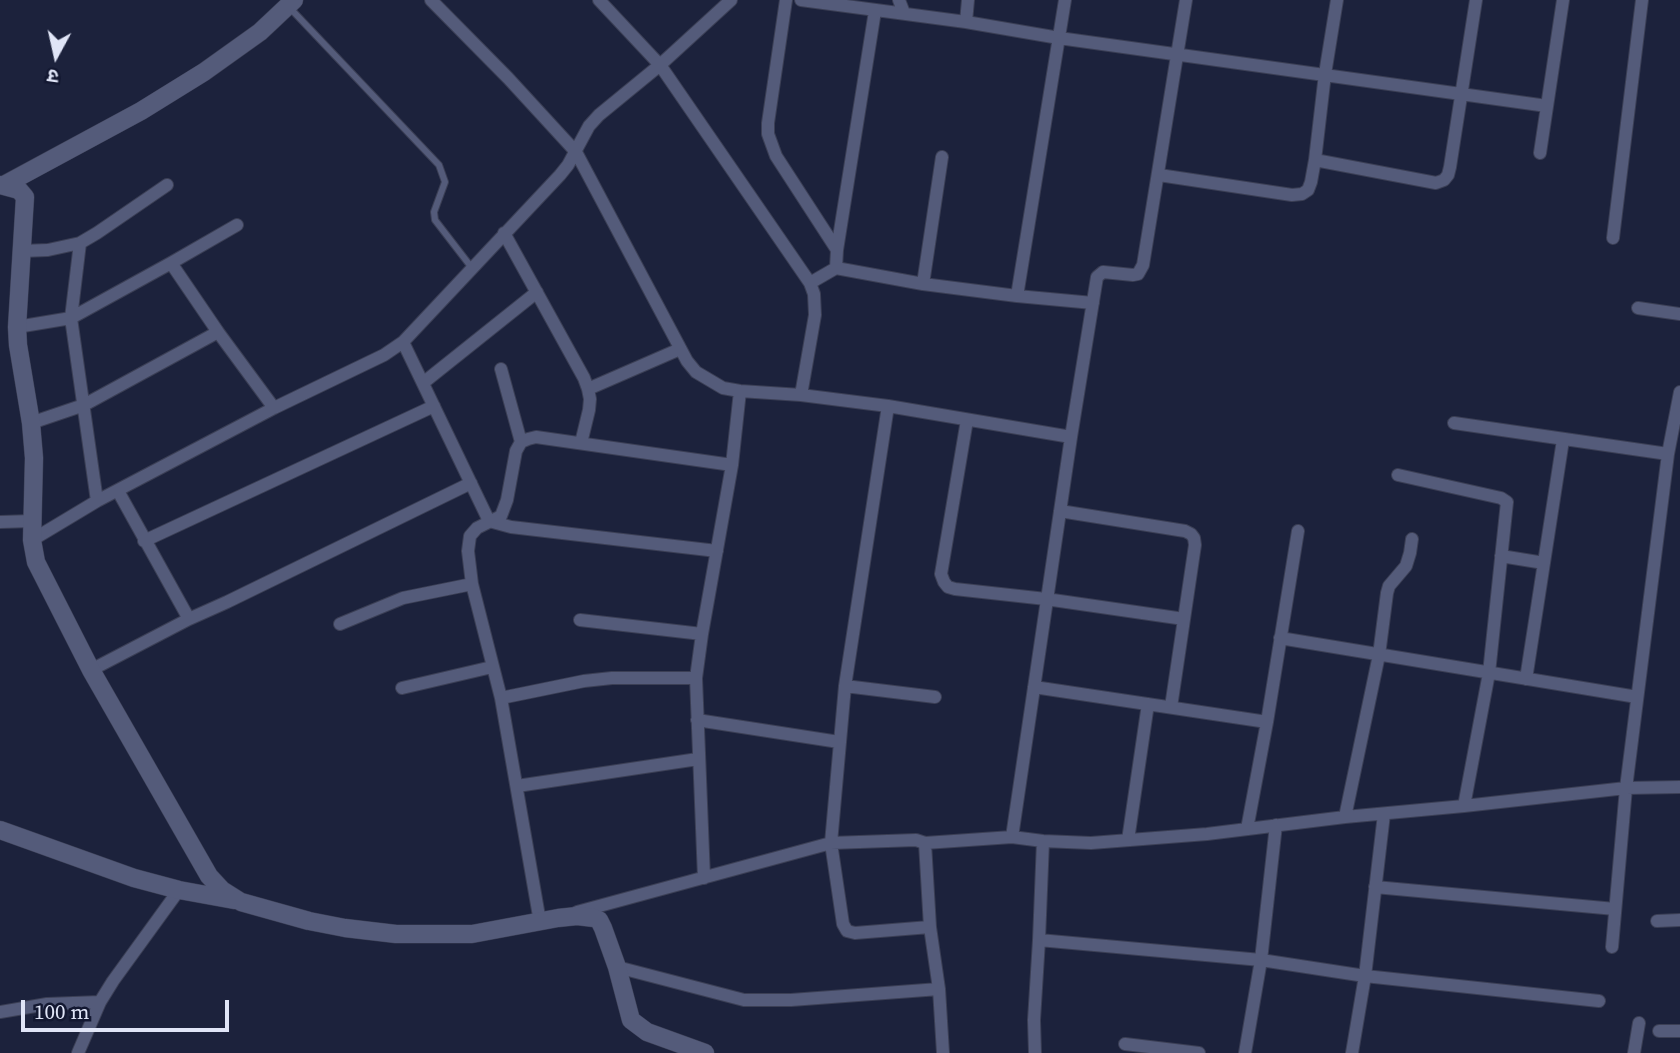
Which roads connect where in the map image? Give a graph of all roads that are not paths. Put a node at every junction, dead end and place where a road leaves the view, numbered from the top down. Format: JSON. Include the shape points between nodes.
{"nodes":[{"id":1,"x":431,"y":0,"type":"edge"},
{"id":2,"x":599,"y":0,"type":"edge"},
{"id":3,"x":731,"y":0,"type":"edge"},
{"id":4,"x":786,"y":0,"type":"edge"},
{"id":5,"x":801,"y":0,"type":"edge"},
{"id":6,"x":899,"y":0,"type":"edge"},
{"id":7,"x":968,"y":0,"type":"edge"},
{"id":8,"x":1065,"y":0,"type":"edge"},
{"id":9,"x":1186,"y":0,"type":"edge"},
{"id":10,"x":1337,"y":0,"type":"edge"},
{"id":11,"x":1476,"y":0,"type":"edge"},
{"id":12,"x":1563,"y":0,"type":"edge"},
{"id":13,"x":1642,"y":0,"type":"edge"},
{"id":14,"x":291,"y":3,"type":"edge"},
{"id":15,"x":874,"y":11,"type":"junction"},
{"id":16,"x":904,"y":13,"type":"junction"},
{"id":17,"x":966,"y":22,"type":"junction"},
{"id":18,"x":1059,"y":38,"type":"junction"},
{"id":19,"x":1178,"y":54,"type":"junction"},
{"id":20,"x":660,"y":65,"type":"junction"},
{"id":21,"x":1325,"y":74,"type":"junction"},
{"id":22,"x":1462,"y":94,"type":"junction"},
{"id":23,"x":1546,"y":106,"type":"junction"},
{"id":24,"x":576,"y":152,"type":"junction"},
{"id":25,"x":1540,"y":153,"type":"dead end"},
{"id":26,"x":942,"y":156,"type":"dead end"},
{"id":27,"x":1315,"y":160,"type":"junction"},
{"id":28,"x":1158,"y":175,"type":"junction"},
{"id":29,"x":2,"y":185,"type":"edge"},
{"id":30,"x":167,"y":185,"type":"dead end"},
{"id":31,"x":237,"y":225,"type":"dead end"},
{"id":32,"x":504,"y":233,"type":"junction"},
{"id":33,"x":1613,"y":238,"type":"dead end"},
{"id":34,"x":80,"y":243,"type":"junction"},
{"id":35,"x":837,"y":250,"type":"junction"},
{"id":36,"x":22,"y":251,"type":"junction"},
{"id":37,"x":172,"y":263,"type":"junction"},
{"id":38,"x":472,"y":268,"type":"junction"},
{"id":39,"x":835,"y":268,"type":"junction"},
{"id":40,"x":810,"y":283,"type":"junction"},
{"id":41,"x":923,"y":284,"type":"junction"},
{"id":42,"x":537,"y":292,"type":"junction"},
{"id":43,"x":1017,"y":296,"type":"junction"},
{"id":44,"x":1093,"y":303,"type":"junction"},
{"id":45,"x":1638,"y":308,"type":"dead end"},
{"id":46,"x":1680,"y":314,"type":"edge"},
{"id":47,"x":71,"y":318,"type":"junction"},
{"id":48,"x":17,"y":327,"type":"junction"},
{"id":49,"x":218,"y":332,"type":"junction"},
{"id":50,"x":403,"y":342,"type":"junction"},
{"id":51,"x":680,"y":349,"type":"junction"},
{"id":52,"x":501,"y":369,"type":"dead end"},
{"id":53,"x":423,"y":383,"type":"junction"},
{"id":54,"x":588,"y":389,"type":"junction"},
{"id":55,"x":740,"y":391,"type":"junction"},
{"id":56,"x":1680,"y":392,"type":"edge"},
{"id":57,"x":801,"y":395,"type":"junction"},
{"id":58,"x":84,"y":405,"type":"junction"},
{"id":59,"x":434,"y":406,"type":"junction"},
{"id":60,"x":888,"y":406,"type":"junction"},
{"id":61,"x":274,"y":408,"type":"junction"},
{"id":62,"x":967,"y":420,"type":"junction"},
{"id":63,"x":31,"y":423,"type":"junction"},
{"id":64,"x":1454,"y":423,"type":"dead end"},
{"id":65,"x":1071,"y":437,"type":"junction"},
{"id":66,"x":1563,"y":440,"type":"junction"},
{"id":67,"x":521,"y":442,"type":"junction"},
{"id":68,"x":581,"y":443,"type":"junction"},
{"id":69,"x":1668,"y":454,"type":"junction"},
{"id":70,"x":732,"y":465,"type":"junction"},
{"id":71,"x":1398,"y":475,"type":"dead end"},
{"id":72,"x":471,"y":483,"type":"junction"},
{"id":73,"x":118,"y":491,"type":"junction"},
{"id":74,"x":97,"y":501,"type":"junction"},
{"id":75,"x":1059,"y":511,"type":"junction"},
{"id":76,"x":32,"y":521,"type":"junction"},
{"id":77,"x":489,"y":521,"type":"junction"},
{"id":78,"x":0,"y":522,"type":"edge"},
{"id":79,"x":1298,"y":531,"type":"dead end"},
{"id":80,"x":1412,"y":539,"type":"dead end"},
{"id":81,"x":32,"y":540,"type":"junction"},
{"id":82,"x":144,"y":541,"type":"junction"},
{"id":83,"x":717,"y":551,"type":"junction"},
{"id":84,"x":1501,"y":556,"type":"junction"},
{"id":85,"x":1544,"y":563,"type":"junction"},
{"id":86,"x":472,"y":584,"type":"junction"},
{"id":87,"x":1046,"y":599,"type":"junction"},
{"id":88,"x":189,"y":619,"type":"junction"},
{"id":89,"x":1184,"y":619,"type":"junction"},
{"id":90,"x":580,"y":620,"type":"dead end"},
{"id":91,"x":340,"y":624,"type":"dead end"},
{"id":92,"x":702,"y":634,"type":"junction"},
{"id":93,"x":1280,"y":638,"type":"junction"},
{"id":94,"x":1379,"y":655,"type":"junction"},
{"id":95,"x":492,"y":667,"type":"junction"},
{"id":96,"x":90,"y":670,"type":"junction"},
{"id":97,"x":1489,"y":673,"type":"junction"},
{"id":98,"x":696,"y":678,"type":"junction"},
{"id":99,"x":1526,"y":679,"type":"junction"},
{"id":100,"x":845,"y":685,"type":"junction"},
{"id":101,"x":1034,"y":687,"type":"junction"},
{"id":102,"x":402,"y":688,"type":"dead end"},
{"id":103,"x":935,"y":696,"type":"dead end"},
{"id":104,"x":1637,"y":697,"type":"junction"},
{"id":105,"x":501,"y":698,"type":"junction"},
{"id":106,"x":1148,"y":704,"type":"junction"},
{"id":107,"x":1171,"y":707,"type":"junction"},
{"id":108,"x":696,"y":720,"type":"junction"},
{"id":109,"x":1267,"y":722,"type":"junction"},
{"id":110,"x":839,"y":742,"type":"junction"},
{"id":111,"x":698,"y":759,"type":"junction"},
{"id":112,"x":517,"y":786,"type":"junction"},
{"id":113,"x":1680,"y":787,"type":"edge"},
{"id":114,"x":1626,"y":788,"type":"junction"},
{"id":115,"x":1464,"y":806,"type":"junction"},
{"id":116,"x":1384,"y":814,"type":"junction"},
{"id":117,"x":1345,"y":817,"type":"junction"},
{"id":118,"x":1276,"y":825,"type":"junction"},
{"id":119,"x":1247,"y":829,"type":"junction"},
{"id":120,"x":0,"y":830,"type":"edge"},
{"id":121,"x":1012,"y":837,"type":"junction"},
{"id":122,"x":1128,"y":840,"type":"junction"},
{"id":123,"x":1043,"y":841,"type":"junction"},
{"id":124,"x":831,"y":843,"type":"junction"},
{"id":125,"x":925,"y":843,"type":"junction"},
{"id":126,"x":704,"y":878,"type":"junction"},
{"id":127,"x":1375,"y":887,"type":"junction"},
{"id":128,"x":179,"y":890,"type":"junction"},
{"id":129,"x":241,"y":902,"type":"junction"},
{"id":130,"x":1615,"y":909,"type":"junction"},
{"id":131,"x":549,"y":920,"type":"junction"},
{"id":132,"x":1657,"y":920,"type":"dead end"},
{"id":133,"x":1680,"y":920,"type":"edge"},
{"id":134,"x":930,"y":927,"type":"junction"},
{"id":135,"x":1039,"y":940,"type":"junction"},
{"id":136,"x":1612,"y":947,"type":"dead end"},
{"id":137,"x":1261,"y":960,"type":"junction"},
{"id":138,"x":617,"y":967,"type":"junction"},
{"id":139,"x":1365,"y":976,"type":"junction"},
{"id":140,"x":939,"y":989,"type":"junction"},
{"id":141,"x":1599,"y":1001,"type":"dead end"},
{"id":142,"x":100,"y":1002,"type":"junction"},
{"id":143,"x":0,"y":1012,"type":"edge"},
{"id":144,"x":1639,"y":1023,"type":"dead end"},
{"id":145,"x":1659,"y":1031,"type":"dead end"},
{"id":146,"x":1680,"y":1031,"type":"edge"},
{"id":147,"x":1125,"y":1044,"type":"dead end"},
{"id":148,"x":78,"y":1053,"type":"edge"},
{"id":149,"x":705,"y":1053,"type":"edge"},
{"id":150,"x":943,"y":1053,"type":"edge"},
{"id":151,"x":1035,"y":1053,"type":"edge"},
{"id":152,"x":1199,"y":1053,"type":"edge"},
{"id":153,"x":1245,"y":1053,"type":"edge"},
{"id":154,"x":1352,"y":1053,"type":"edge"},
{"id":155,"x":1634,"y":1053,"type":"edge"}],
"edges":[{"from":1,"to":24,"type":"street"},
{"from":2,"to":20,"type":"street"},
{"from":3,"to":20,"type":"street"},
{"from":4,"to":35,"type":"street","via":[[768,134],[776,156]]},
{"from":5,"to":15,"type":"street"},
{"from":6,"to":16,"type":"street"},
{"from":7,"to":17,"type":"street"},
{"from":8,"to":18,"type":"street"},
{"from":9,"to":19,"type":"street"},
{"from":10,"to":21,"type":"street"},
{"from":11,"to":22,"type":"street"},
{"from":12,"to":23,"type":"street"},
{"from":13,"to":33,"type":"street"},
{"from":14,"to":29,"type":"street","via":[[204,72]]},
{"from":14,"to":38,"type":"lane","via":[[439,165],[445,182],[435,220]]},
{"from":15,"to":16,"type":"street"},
{"from":15,"to":35,"type":"street"},
{"from":16,"to":17,"type":"street"},
{"from":17,"to":18,"type":"street"},
{"from":18,"to":19,"type":"street"},
{"from":18,"to":43,"type":"street"},
{"from":19,"to":21,"type":"street"},
{"from":19,"to":28,"type":"street"},
{"from":20,"to":24,"type":"street","via":[[589,126]]},
{"from":20,"to":40,"type":"street"},
{"from":21,"to":22,"type":"street"},
{"from":21,"to":27,"type":"street"},
{"from":22,"to":23,"type":"street"},
{"from":22,"to":27,"type":"street","via":[[1444,180],[1436,183]]},
{"from":23,"to":25,"type":"street"},
{"from":24,"to":32,"type":"street","via":[[551,186]]},
{"from":24,"to":51,"type":"street"},
{"from":26,"to":41,"type":"street"},
{"from":27,"to":28,"type":"street","via":[[1308,190],[1292,195]]},
{"from":28,"to":44,"type":"street","via":[[1140,271],[1133,275],[1100,273]]},
{"from":29,"to":36,"type":"street","via":[[25,197]]},
{"from":30,"to":34,"type":"street"},
{"from":31,"to":37,"type":"street"},
{"from":32,"to":38,"type":"street"},
{"from":32,"to":42,"type":"street"},
{"from":34,"to":36,"type":"street"},
{"from":34,"to":47,"type":"street"},
{"from":35,"to":39,"type":"street"},
{"from":36,"to":48,"type":"street"},
{"from":37,"to":47,"type":"street"},
{"from":37,"to":49,"type":"street"},
{"from":38,"to":50,"type":"street"},
{"from":39,"to":40,"type":"street"},
{"from":39,"to":41,"type":"street"},
{"from":40,"to":57,"type":"street","via":[[815,315]]},
{"from":41,"to":43,"type":"street"},
{"from":42,"to":53,"type":"street"},
{"from":42,"to":54,"type":"street"},
{"from":43,"to":44,"type":"street"},
{"from":44,"to":65,"type":"street"},
{"from":45,"to":46,"type":"street"},
{"from":47,"to":48,"type":"street"},
{"from":47,"to":58,"type":"street"},
{"from":48,"to":63,"type":"street"},
{"from":49,"to":58,"type":"street"},
{"from":49,"to":61,"type":"street"},
{"from":50,"to":53,"type":"street"},
{"from":50,"to":61,"type":"street"},
{"from":51,"to":54,"type":"street"},
{"from":51,"to":55,"type":"street","via":[[696,372],[723,388]]},
{"from":52,"to":67,"type":"street"},
{"from":53,"to":59,"type":"street"},
{"from":54,"to":68,"type":"street","via":[[589,410]]},
{"from":55,"to":57,"type":"street"},
{"from":55,"to":70,"type":"street"},
{"from":56,"to":69,"type":"street"},
{"from":57,"to":60,"type":"street"},
{"from":58,"to":63,"type":"street"},
{"from":58,"to":74,"type":"street"},
{"from":59,"to":72,"type":"street"},
{"from":59,"to":82,"type":"street"},
{"from":60,"to":62,"type":"street"},
{"from":60,"to":100,"type":"street"},
{"from":61,"to":73,"type":"street"},
{"from":62,"to":65,"type":"street"},
{"from":62,"to":87,"type":"street","via":[[941,574],[944,582],[955,589]]},
{"from":63,"to":76,"type":"street"},
{"from":64,"to":66,"type":"street"},
{"from":65,"to":75,"type":"street"},
{"from":66,"to":69,"type":"street"},
{"from":66,"to":85,"type":"street"},
{"from":67,"to":68,"type":"street","via":[[536,437]]},
{"from":67,"to":77,"type":"street","via":[[505,509]]},
{"from":68,"to":70,"type":"street"},
{"from":69,"to":104,"type":"street"},
{"from":70,"to":83,"type":"street"},
{"from":71,"to":84,"type":"street","via":[[1505,500]]},
{"from":72,"to":77,"type":"street"},
{"from":72,"to":88,"type":"street"},
{"from":73,"to":74,"type":"street"},
{"from":73,"to":82,"type":"street"},
{"from":74,"to":81,"type":"street"},
{"from":75,"to":87,"type":"street"},
{"from":75,"to":89,"type":"street","via":[[1191,534],[1195,545]]},
{"from":76,"to":78,"type":"street"},
{"from":76,"to":81,"type":"street"},
{"from":77,"to":83,"type":"street"},
{"from":77,"to":86,"type":"street","via":[[470,536]]},
{"from":79,"to":93,"type":"street"},
{"from":80,"to":94,"type":"street","via":[[1406,566],[1387,593]]},
{"from":81,"to":96,"type":"street","via":[[36,562]]},
{"from":82,"to":88,"type":"street"},
{"from":83,"to":92,"type":"street"},
{"from":84,"to":85,"type":"street"},
{"from":84,"to":97,"type":"street"},
{"from":85,"to":99,"type":"street"},
{"from":86,"to":91,"type":"street","via":[[403,598]]},
{"from":86,"to":95,"type":"street"},
{"from":87,"to":89,"type":"street"},
{"from":87,"to":101,"type":"street"},
{"from":88,"to":96,"type":"street"},
{"from":89,"to":107,"type":"street"},
{"from":90,"to":92,"type":"street"},
{"from":92,"to":98,"type":"street"},
{"from":93,"to":94,"type":"street"},
{"from":93,"to":109,"type":"street"},
{"from":94,"to":97,"type":"street"},
{"from":94,"to":117,"type":"street"},
{"from":95,"to":102,"type":"street"},
{"from":95,"to":105,"type":"street"},
{"from":96,"to":129,"type":"street","via":[[209,876]]},
{"from":97,"to":99,"type":"street"},
{"from":97,"to":115,"type":"street"},
{"from":98,"to":105,"type":"street","via":[[611,678]]},
{"from":98,"to":108,"type":"street"},
{"from":99,"to":104,"type":"street"},
{"from":100,"to":103,"type":"street"},
{"from":100,"to":110,"type":"street"},
{"from":101,"to":106,"type":"street"},
{"from":101,"to":121,"type":"street"},
{"from":104,"to":114,"type":"street"},
{"from":105,"to":112,"type":"street"},
{"from":106,"to":107,"type":"street"},
{"from":106,"to":122,"type":"street"},
{"from":107,"to":109,"type":"street"},
{"from":108,"to":110,"type":"street"},
{"from":108,"to":111,"type":"street"},
{"from":109,"to":119,"type":"street"},
{"from":110,"to":124,"type":"street"},
{"from":111,"to":112,"type":"street"},
{"from":111,"to":126,"type":"street"},
{"from":112,"to":131,"type":"street"},
{"from":113,"to":114,"type":"street"},
{"from":114,"to":115,"type":"street"},
{"from":114,"to":130,"type":"street"},
{"from":115,"to":116,"type":"street"},
{"from":116,"to":117,"type":"street"},
{"from":116,"to":127,"type":"street"},
{"from":117,"to":118,"type":"street"},
{"from":118,"to":119,"type":"street"},
{"from":118,"to":137,"type":"street"},
{"from":119,"to":122,"type":"street"},
{"from":120,"to":128,"type":"street"},
{"from":121,"to":123,"type":"street"},
{"from":121,"to":125,"type":"street"},
{"from":122,"to":123,"type":"street"},
{"from":123,"to":135,"type":"street"},
{"from":124,"to":125,"type":"street"},
{"from":124,"to":126,"type":"street"},
{"from":124,"to":134,"type":"street","via":[[847,931]]},
{"from":125,"to":134,"type":"street"},
{"from":126,"to":131,"type":"street"},
{"from":127,"to":130,"type":"street"},
{"from":127,"to":139,"type":"street"},
{"from":128,"to":129,"type":"street"},
{"from":128,"to":142,"type":"street"},
{"from":129,"to":131,"type":"street","via":[[309,921],[396,934],[472,934]]},
{"from":130,"to":136,"type":"street"},
{"from":131,"to":138,"type":"street","via":[[577,916],[599,920]]},
{"from":132,"to":133,"type":"street"},
{"from":134,"to":140,"type":"street"},
{"from":135,"to":137,"type":"street"},
{"from":135,"to":151,"type":"street"},
{"from":137,"to":139,"type":"street"},
{"from":137,"to":153,"type":"street"},
{"from":138,"to":140,"type":"street","via":[[744,1000]]},
{"from":138,"to":149,"type":"street","via":[[631,1020],[638,1027]]},
{"from":139,"to":141,"type":"street"},
{"from":139,"to":154,"type":"street"},
{"from":140,"to":150,"type":"street"},
{"from":142,"to":143,"type":"street"},
{"from":142,"to":148,"type":"street"},
{"from":144,"to":155,"type":"street"},
{"from":145,"to":146,"type":"street"},
{"from":147,"to":152,"type":"street"}]}
